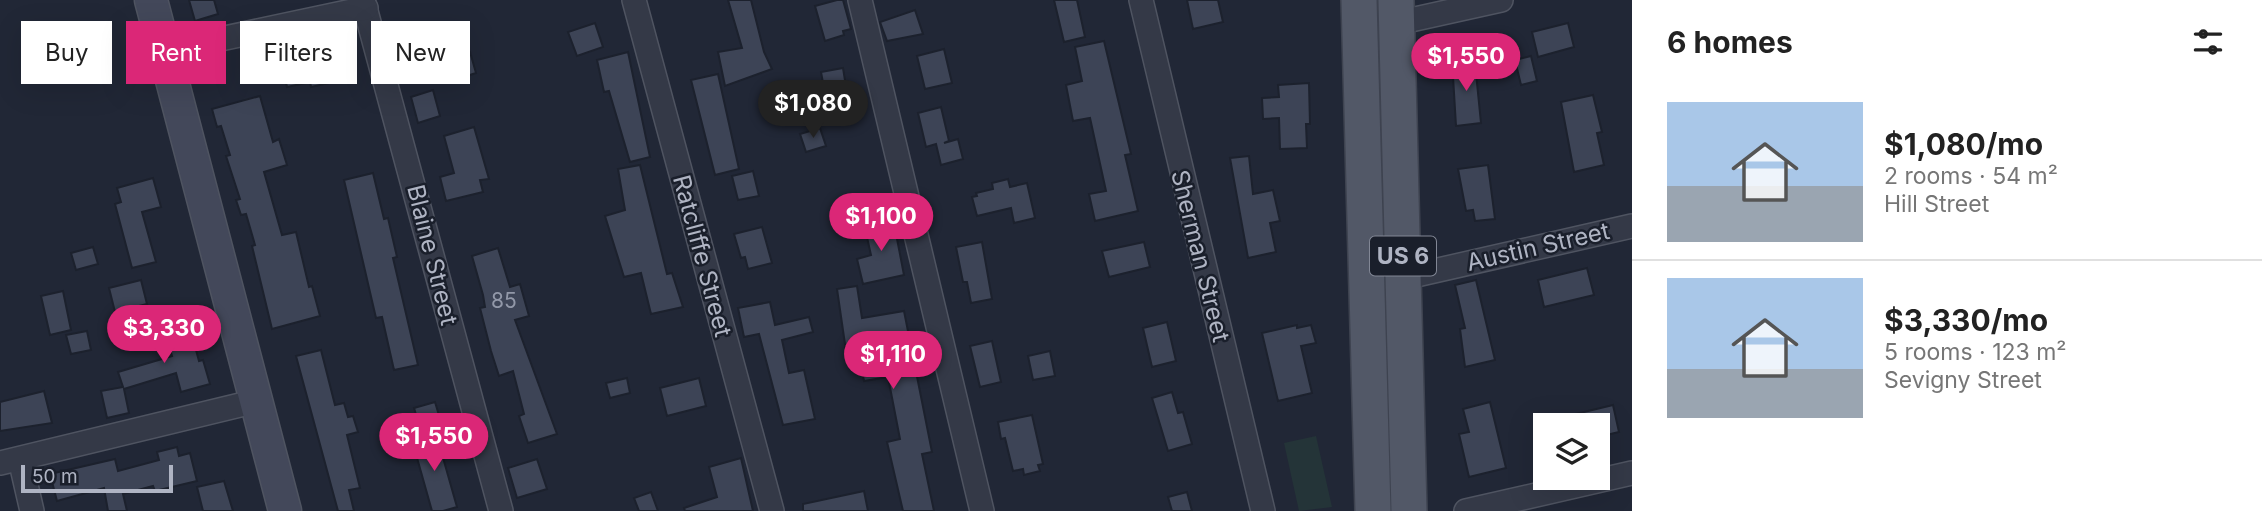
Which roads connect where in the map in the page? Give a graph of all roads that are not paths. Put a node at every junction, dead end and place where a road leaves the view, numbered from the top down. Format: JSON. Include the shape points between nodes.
{"nodes":[{"id":1,"x":151,"y":0,"type":"edge"},
{"id":2,"x":634,"y":0,"type":"edge"},
{"id":3,"x":860,"y":0,"type":"edge"},
{"id":4,"x":1141,"y":0,"type":"edge"},
{"id":5,"x":1359,"y":0,"type":"edge"},
{"id":6,"x":1501,"y":0,"type":"edge"},
{"id":7,"x":364,"y":4,"type":"edge"},
{"id":8,"x":1396,"y":12,"type":"edge"},
{"id":9,"x":156,"y":21,"type":"edge"},
{"id":10,"x":226,"y":36,"type":"edge"},
{"id":11,"x":173,"y":84,"type":"edge"},
{"id":12,"x":1632,"y":226,"type":"edge"},
{"id":13,"x":1403,"y":278,"type":"junction"},
{"id":14,"x":257,"y":401,"type":"junction"},
{"id":15,"x":10,"y":461,"type":"edge"},
{"id":16,"x":1632,"y":473,"type":"edge"},
{"id":17,"x":1553,"y":502,"type":"edge"},
{"id":18,"x":32,"y":511,"type":"edge"},
{"id":19,"x":285,"y":511,"type":"edge"},
{"id":20,"x":501,"y":511,"type":"edge"},
{"id":21,"x":772,"y":511,"type":"edge"},
{"id":22,"x":982,"y":511,"type":"edge"},
{"id":23,"x":1263,"y":511,"type":"edge"},
{"id":24,"x":1373,"y":511,"type":"edge"},
{"id":25,"x":1409,"y":511,"type":"edge"},
{"id":26,"x":1466,"y":511,"type":"edge"}],
"edges":[{"from":1,"to":9,"type":"street"},
{"from":2,"to":21,"type":"street","name":"Ratcliffe Street"},
{"from":3,"to":22,"type":"street"},
{"from":4,"to":23,"type":"street","name":"Sherman Street"},
{"from":5,"to":24,"type":"main road","number":"US 6"},
{"from":6,"to":8,"type":"street"},
{"from":7,"to":10,"type":"street"},
{"from":7,"to":20,"type":"street","name":"Blaine Street"},
{"from":8,"to":13,"type":"main road","number":"US 6"},
{"from":11,"to":14,"type":"street"},
{"from":12,"to":13,"type":"street","name":"Austin Street"},
{"from":13,"to":25,"type":"main road","number":"US 6"},
{"from":14,"to":15,"type":"street"},
{"from":14,"to":19,"type":"street"},
{"from":15,"to":18,"type":"street"},
{"from":16,"to":17,"type":"street"},
{"from":17,"to":26,"type":"street"}]}
